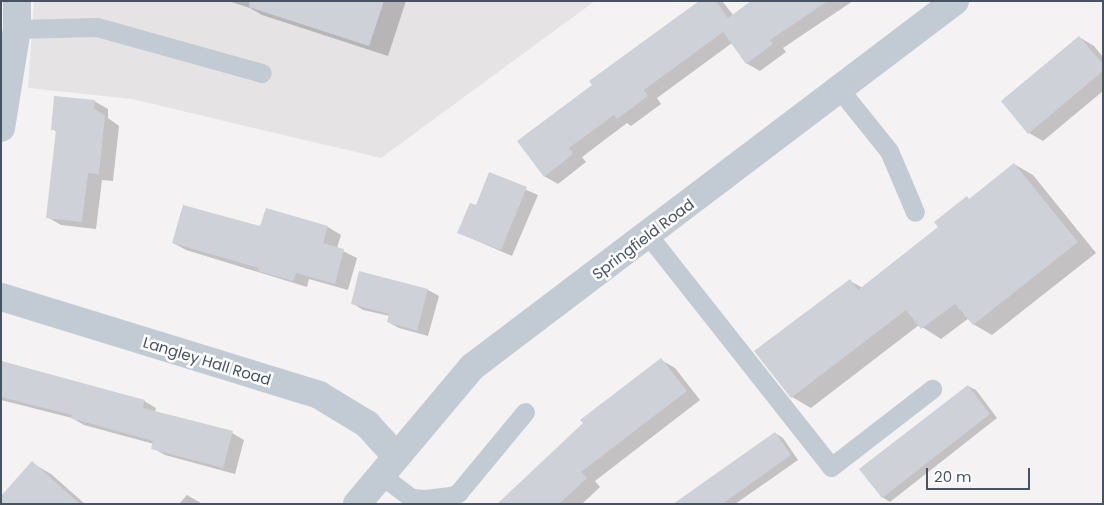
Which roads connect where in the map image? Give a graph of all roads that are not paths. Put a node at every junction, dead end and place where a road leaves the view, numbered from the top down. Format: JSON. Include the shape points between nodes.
{"nodes":[{"id":1,"x":17,"y":1,"type":"edge"},
{"id":2,"x":955,"y":1,"type":"edge"},
{"id":3,"x":17,"y":29,"type":"junction"},
{"id":4,"x":262,"y":73,"type":"dead end"},
{"id":5,"x":840,"y":90,"type":"junction"},
{"id":6,"x":1,"y":128,"type":"edge"},
{"id":7,"x":915,"y":212,"type":"dead end"},
{"id":8,"x":648,"y":235,"type":"junction"},
{"id":9,"x":1,"y":297,"type":"edge"},
{"id":10,"x":932,"y":389,"type":"dead end"},
{"id":11,"x":525,"y":412,"type":"dead end"},
{"id":12,"x":388,"y":465,"type":"junction"},
{"id":13,"x":357,"y":504,"type":"edge"}],
"edges":[{"from":1,"to":3,"type":"street"},
{"from":2,"to":5,"type":"street","name":"Springfield Road"},
{"from":3,"to":4,"type":"lane","via":[[97,27]]},
{"from":3,"to":6,"type":"street"},
{"from":5,"to":7,"type":"lane","via":[[889,151]]},
{"from":5,"to":8,"type":"street","name":"Springfield Road"},
{"from":8,"to":10,"type":"lane","via":[[831,467]]},
{"from":8,"to":12,"type":"street","name":"Springfield Road","via":[[472,367]]},
{"from":9,"to":12,"type":"street","name":"Langley Hall Road","via":[[319,395],[367,424]]},
{"from":11,"to":12,"type":"lane","via":[[458,492],[451,496],[425,500],[412,498]]},
{"from":12,"to":13,"type":"street","name":"Springfield Road"}]}
